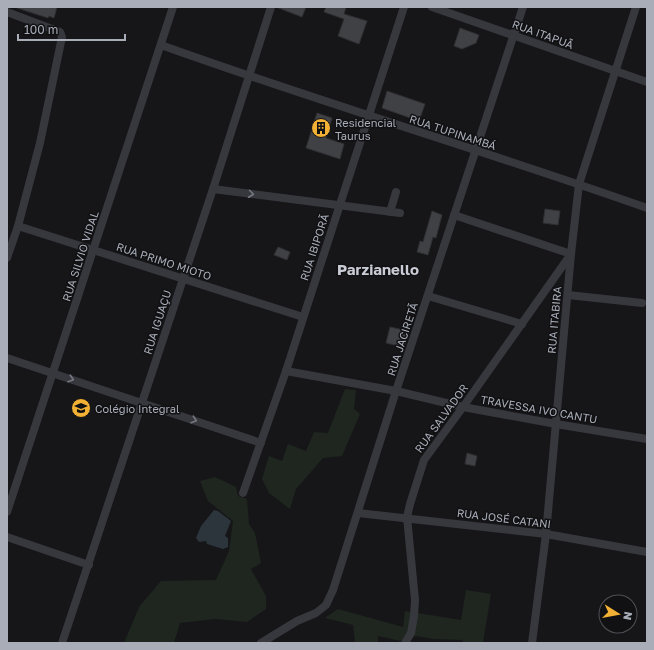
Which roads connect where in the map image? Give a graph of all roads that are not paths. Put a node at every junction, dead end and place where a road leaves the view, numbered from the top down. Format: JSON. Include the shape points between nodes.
{"nodes":[{"id":1,"x":173,"y":7,"type":"edge"},
{"id":2,"x":271,"y":7,"type":"edge"},
{"id":3,"x":404,"y":7,"type":"edge"},
{"id":4,"x":432,"y":7,"type":"edge"},
{"id":5,"x":522,"y":7,"type":"edge"},
{"id":6,"x":636,"y":7,"type":"edge"},
{"id":7,"x":7,"y":12,"type":"edge"},
{"id":8,"x":513,"y":35,"type":"junction"},
{"id":9,"x":161,"y":45,"type":"junction"},
{"id":10,"x":615,"y":72,"type":"junction"},
{"id":11,"x":248,"y":76,"type":"junction"},
{"id":12,"x":647,"y":82,"type":"edge"},
{"id":13,"x":368,"y":116,"type":"junction"},
{"id":14,"x":476,"y":150,"type":"junction"},
{"id":15,"x":579,"y":184,"type":"junction"},
{"id":16,"x":212,"y":189,"type":"junction"},
{"id":17,"x":396,"y":192,"type":"dead end"},
{"id":18,"x":339,"y":205,"type":"junction"},
{"id":19,"x":647,"y":208,"type":"edge"},
{"id":20,"x":390,"y":212,"type":"junction"},
{"id":21,"x":400,"y":213,"type":"dead end"},
{"id":22,"x":454,"y":215,"type":"junction"},
{"id":23,"x":18,"y":226,"type":"junction"},
{"id":24,"x":93,"y":250,"type":"junction"},
{"id":25,"x":571,"y":254,"type":"junction"},
{"id":26,"x":7,"y":258,"type":"edge"},
{"id":27,"x":182,"y":278,"type":"junction"},
{"id":28,"x":568,"y":295,"type":"junction"},
{"id":29,"x":428,"y":296,"type":"junction"},
{"id":30,"x":642,"y":303,"type":"dead end"},
{"id":31,"x":303,"y":317,"type":"junction"},
{"id":32,"x":522,"y":324,"type":"junction"},
{"id":33,"x":7,"y":358,"type":"edge"},
{"id":34,"x":286,"y":371,"type":"junction"},
{"id":35,"x":53,"y":373,"type":"junction"},
{"id":36,"x":396,"y":391,"type":"junction"},
{"id":37,"x":142,"y":403,"type":"junction"},
{"id":38,"x":463,"y":407,"type":"junction"},
{"id":39,"x":556,"y":424,"type":"junction"},
{"id":40,"x":647,"y":439,"type":"edge"},
{"id":41,"x":261,"y":443,"type":"junction"},
{"id":42,"x":242,"y":493,"type":"dead end"},
{"id":43,"x":7,"y":512,"type":"edge"},
{"id":44,"x":358,"y":513,"type":"junction"},
{"id":45,"x":407,"y":517,"type":"junction"},
{"id":46,"x":546,"y":534,"type":"junction"},
{"id":47,"x":7,"y":537,"type":"edge"},
{"id":48,"x":647,"y":552,"type":"edge"},
{"id":49,"x":88,"y":565,"type":"junction"},
{"id":50,"x":62,"y":643,"type":"edge"},
{"id":51,"x":261,"y":643,"type":"edge"},
{"id":52,"x":405,"y":643,"type":"edge"},
{"id":53,"x":532,"y":643,"type":"edge"}],
"edges":[{"from":1,"to":9,"type":"street","name":"RUA SILVIO VIDAL"},
{"from":2,"to":11,"type":"street","name":"RUA IGUAÇU"},
{"from":3,"to":13,"type":"street","name":"RUA IBIPORÃ"},
{"from":4,"to":8,"type":"street","name":"RUA ITAPUÃ"},
{"from":5,"to":8,"type":"street","name":"RUA JACIRETÃ"},
{"from":6,"to":10,"type":"street","name":"RUA ITABIRA"},
{"from":7,"to":23,"type":"street","via":[[62,34],[40,143]]},
{"from":8,"to":10,"type":"street","name":"RUA ITAPUÃ"},
{"from":8,"to":14,"type":"street","name":"RUA JACIRETÃ"},
{"from":9,"to":11,"type":"street","name":"RUA TUPINAMBÁ"},
{"from":9,"to":24,"type":"street","name":"RUA SILVIO VIDAL"},
{"from":10,"to":12,"type":"street","name":"RUA ITAPUÃ"},
{"from":10,"to":15,"type":"street","name":"RUA ITABIRA"},
{"from":11,"to":13,"type":"street","name":"RUA TUPINAMBÁ"},
{"from":11,"to":16,"type":"street","name":"RUA IGUAÇU"},
{"from":13,"to":14,"type":"street","name":"RUA TUPINAMBÁ"},
{"from":13,"to":18,"type":"street","name":"RUA IBIPORÃ"},
{"from":14,"to":15,"type":"street","name":"RUA TUPINAMBÁ"},
{"from":14,"to":22,"type":"street","name":"RUA JACIRETÃ"},
{"from":15,"to":19,"type":"street","name":"RUA TUPINAMBÁ"},
{"from":15,"to":25,"type":"street","name":"RUA ITABIRA"},
{"from":16,"to":18,"type":"street","one_way":true},
{"from":16,"to":27,"type":"street","name":"RUA IGUAÇU"},
{"from":17,"to":20,"type":"street"},
{"from":18,"to":20,"type":"street"},
{"from":18,"to":31,"type":"street","name":"RUA IBIPORÃ"},
{"from":20,"to":21,"type":"street"},
{"from":22,"to":25,"type":"street"},
{"from":22,"to":29,"type":"street","name":"RUA JACIRETÃ"},
{"from":23,"to":24,"type":"street","name":"RUA PRIMO MIOTO"},
{"from":23,"to":26,"type":"street"},
{"from":24,"to":27,"type":"street","name":"RUA PRIMO MIOTO"},
{"from":24,"to":35,"type":"street","name":"RUA SILVIO VIDAL"},
{"from":25,"to":28,"type":"street","name":"RUA ITABIRA"},
{"from":25,"to":32,"type":"street","name":"RUA SALVADOR"},
{"from":27,"to":31,"type":"street","name":"RUA PRIMO MIOTO"},
{"from":27,"to":37,"type":"street","name":"RUA IGUAÇU"},
{"from":28,"to":30,"type":"street"},
{"from":28,"to":39,"type":"street","name":"RUA ITABIRA"},
{"from":29,"to":32,"type":"street"},
{"from":29,"to":36,"type":"street","name":"RUA JACIRETÃ"},
{"from":31,"to":34,"type":"street","name":"RUA IBIPORÃ"},
{"from":32,"to":38,"type":"street","name":"RUA SALVADOR"},
{"from":33,"to":35,"type":"street"},
{"from":34,"to":36,"type":"street","name":"TRAVESSA IVO CANTU"},
{"from":34,"to":41,"type":"street","name":"RUA IBIPORÃ"},
{"from":35,"to":37,"type":"street","one_way":true},
{"from":35,"to":43,"type":"street","name":"RUA SILVIO VIDAL"},
{"from":36,"to":38,"type":"street","name":"TRAVESSA IVO CANTU"},
{"from":36,"to":44,"type":"street","name":"RUA JACIRETÃ"},
{"from":37,"to":41,"type":"street","one_way":true},
{"from":37,"to":49,"type":"street","name":"RUA IGUAÇU"},
{"from":38,"to":39,"type":"street","name":"TRAVESSA IVO CANTU"},
{"from":38,"to":45,"type":"street","name":"RUA SALVADOR","via":[[424,460]]},
{"from":39,"to":40,"type":"street","name":"TRAVESSA IVO CANTU"},
{"from":39,"to":46,"type":"street","name":"RUA ITABIRA"},
{"from":41,"to":42,"type":"street","name":"RUA IBIPORÃ"},
{"from":44,"to":45,"type":"street","name":"RUA JOSÉ CATANI"},
{"from":44,"to":51,"type":"street","name":"RUA JACIRETÃ","via":[[342,566],[326,605]]},
{"from":45,"to":46,"type":"street","name":"RUA JOSÉ CATANI"},
{"from":45,"to":52,"type":"street","name":"RUA SALVADOR","via":[[415,600],[411,633]]},
{"from":46,"to":48,"type":"street","name":"RUA JOSÉ CATANI"},
{"from":46,"to":53,"type":"street","name":"RUA ITABIRA"},
{"from":47,"to":49,"type":"street"},
{"from":49,"to":50,"type":"street","name":"RUA IGUAÇU"}]}
